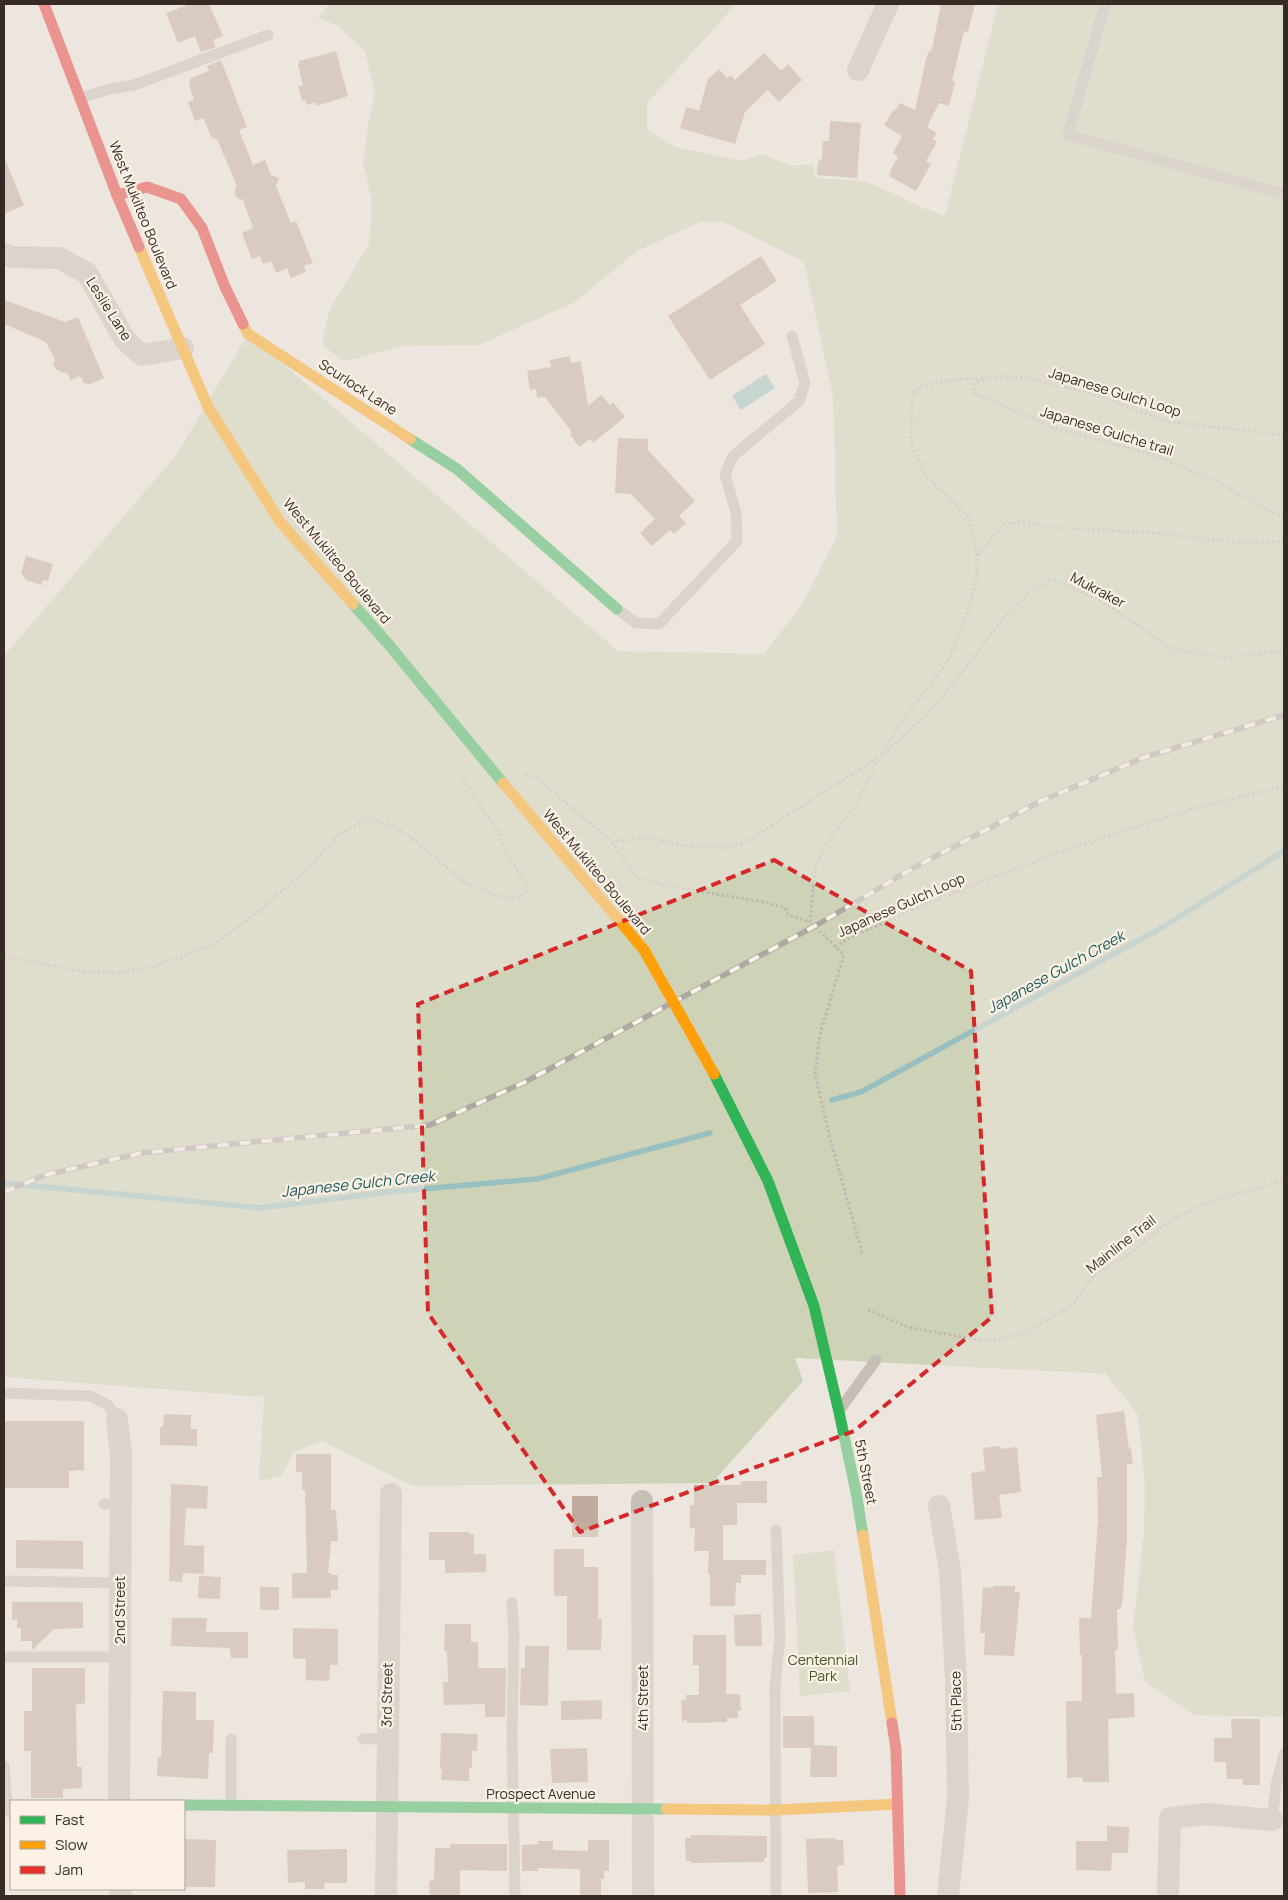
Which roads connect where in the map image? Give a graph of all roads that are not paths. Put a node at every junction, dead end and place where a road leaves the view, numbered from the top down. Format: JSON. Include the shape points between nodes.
{"nodes":[{"id":1,"x":44,"y":4,"type":"edge"},
{"id":2,"x":888,"y":4,"type":"edge"},
{"id":3,"x":1105,"y":4,"type":"edge"},
{"id":4,"x":268,"y":35,"type":"dead end"},
{"id":5,"x":858,"y":70,"type":"dead end"},
{"id":6,"x":80,"y":98,"type":"junction"},
{"id":7,"x":1284,"y":194,"type":"edge"},
{"id":8,"x":117,"y":195,"type":"junction"},
{"id":9,"x":4,"y":254,"type":"edge"},
{"id":10,"x":792,"y":336,"type":"dead end"},
{"id":11,"x":183,"y":348,"type":"junction"},
{"id":12,"x":617,"y":609,"type":"joint"},
{"id":13,"x":714,"y":1074,"type":"joint"},
{"id":14,"x":876,"y":1360,"type":"dead end"},
{"id":15,"x":4,"y":1393,"type":"edge"},
{"id":16,"x":839,"y":1412,"type":"junction"},
{"id":17,"x":118,"y":1419,"type":"joint"},
{"id":18,"x":391,"y":1494,"type":"dead end"},
{"id":19,"x":642,"y":1501,"type":"dead end"},
{"id":20,"x":939,"y":1506,"type":"dead end"},
{"id":21,"x":776,"y":1530,"type":"dead end"},
{"id":22,"x":4,"y":1580,"type":"edge"},
{"id":23,"x":120,"y":1582,"type":"junction"},
{"id":24,"x":512,"y":1603,"type":"dead end"},
{"id":25,"x":4,"y":1657,"type":"edge"},
{"id":26,"x":120,"y":1657,"type":"junction"},
{"id":27,"x":387,"y":1738,"type":"junction"},
{"id":28,"x":231,"y":1739,"type":"dead end"},
{"id":29,"x":363,"y":1739,"type":"dead end"},
{"id":30,"x":1284,"y":1754,"type":"edge"},
{"id":31,"x":4,"y":1766,"type":"edge"},
{"id":32,"x":119,"y":1800,"type":"edge"},
{"id":33,"x":898,"y":1804,"type":"junction"},
{"id":34,"x":185,"y":1805,"type":"edge"},
{"id":35,"x":231,"y":1806,"type":"junction"},
{"id":36,"x":386,"y":1807,"type":"junction"},
{"id":37,"x":514,"y":1809,"type":"junction"},
{"id":38,"x":644,"y":1809,"type":"junction"},
{"id":39,"x":775,"y":1810,"type":"junction"},
{"id":40,"x":10,"y":1811,"type":"edge"},
{"id":41,"x":1272,"y":1820,"type":"joint"},
{"id":42,"x":386,"y":1896,"type":"edge"},
{"id":43,"x":515,"y":1896,"type":"edge"},
{"id":44,"x":644,"y":1896,"type":"edge"},
{"id":45,"x":776,"y":1896,"type":"edge"},
{"id":46,"x":900,"y":1896,"type":"edge"},
{"id":47,"x":948,"y":1896,"type":"edge"},
{"id":48,"x":1168,"y":1896,"type":"edge"}],
"edges":[{"from":1,"to":6,"type":"main road","name":"West Mukilteo Boulevard"},
{"from":2,"to":5,"type":"street"},
{"from":3,"to":7,"type":"lane","via":[[1068,135]]},
{"from":4,"to":6,"type":"lane","via":[[134,84]]},
{"from":6,"to":8,"type":"main road","name":"West Mukilteo Boulevard"},
{"from":8,"to":11,"type":"main road","name":"West Mukilteo Boulevard"},
{"from":8,"to":12,"type":"main road","name":"Scurlock Lane","via":[[147,187],[181,199],[202,228],[248,334],[457,469]]},
{"from":9,"to":11,"type":"street","name":"Leslie Lane","via":[[59,258],[87,273],[125,340],[142,355]]},
{"from":10,"to":12,"type":"lane","via":[[805,383],[799,401],[733,456],[725,474],[736,514],[737,541],[659,624],[636,623]]},
{"from":11,"to":13,"type":"main road","name":"West Mukilteo Boulevard","bridge":true,"via":[[208,407],[280,522],[389,645],[644,950]]},
{"from":13,"to":16,"type":"main road","name":"5th Street","via":[[768,1181],[811,1297]]},
{"from":14,"to":16,"type":"lane"},
{"from":15,"to":17,"type":"lane","via":[[90,1396],[108,1405]]},
{"from":16,"to":33,"type":"main road","name":"5th Street","via":[[856,1492],[896,1749]]},
{"from":17,"to":23,"type":"street","name":"2nd Street","via":[[120,1455],[112,1504]]},
{"from":18,"to":27,"type":"street","name":"3rd Street"},
{"from":19,"to":38,"type":"street","name":"4th Street"},
{"from":20,"to":47,"type":"street","name":"5th Place","via":[[950,1570],[956,1680],[958,1798]]},
{"from":21,"to":39,"type":"lane","via":[[780,1638],[775,1686]]},
{"from":22,"to":23,"type":"lane"},
{"from":23,"to":26,"type":"street","name":"2nd Street"},
{"from":24,"to":37,"type":"lane"},
{"from":25,"to":26,"type":"lane"},
{"from":26,"to":32,"type":"street","name":"2nd Street"},
{"from":27,"to":29,"type":"lane"},
{"from":27,"to":36,"type":"street","name":"3rd Street"},
{"from":28,"to":35,"type":"lane"},
{"from":30,"to":41,"type":"lane"},
{"from":31,"to":40,"type":"lane"},
{"from":33,"to":39,"type":"main road","name":"Prospect Avenue"},
{"from":33,"to":46,"type":"main road","name":"5th Street"},
{"from":34,"to":35,"type":"main road","name":"Prospect Avenue"},
{"from":35,"to":36,"type":"main road","name":"Prospect Avenue"},
{"from":36,"to":37,"type":"main road","name":"Prospect Avenue"},
{"from":36,"to":42,"type":"street","name":"3rd Street"},
{"from":37,"to":38,"type":"main road","name":"Prospect Avenue"},
{"from":37,"to":43,"type":"lane"},
{"from":38,"to":39,"type":"main road","name":"Prospect Avenue"},
{"from":38,"to":44,"type":"street","name":"4th Street"},
{"from":39,"to":45,"type":"lane"},
{"from":41,"to":48,"type":"street","via":[[1206,1814],[1170,1818]]}]}
